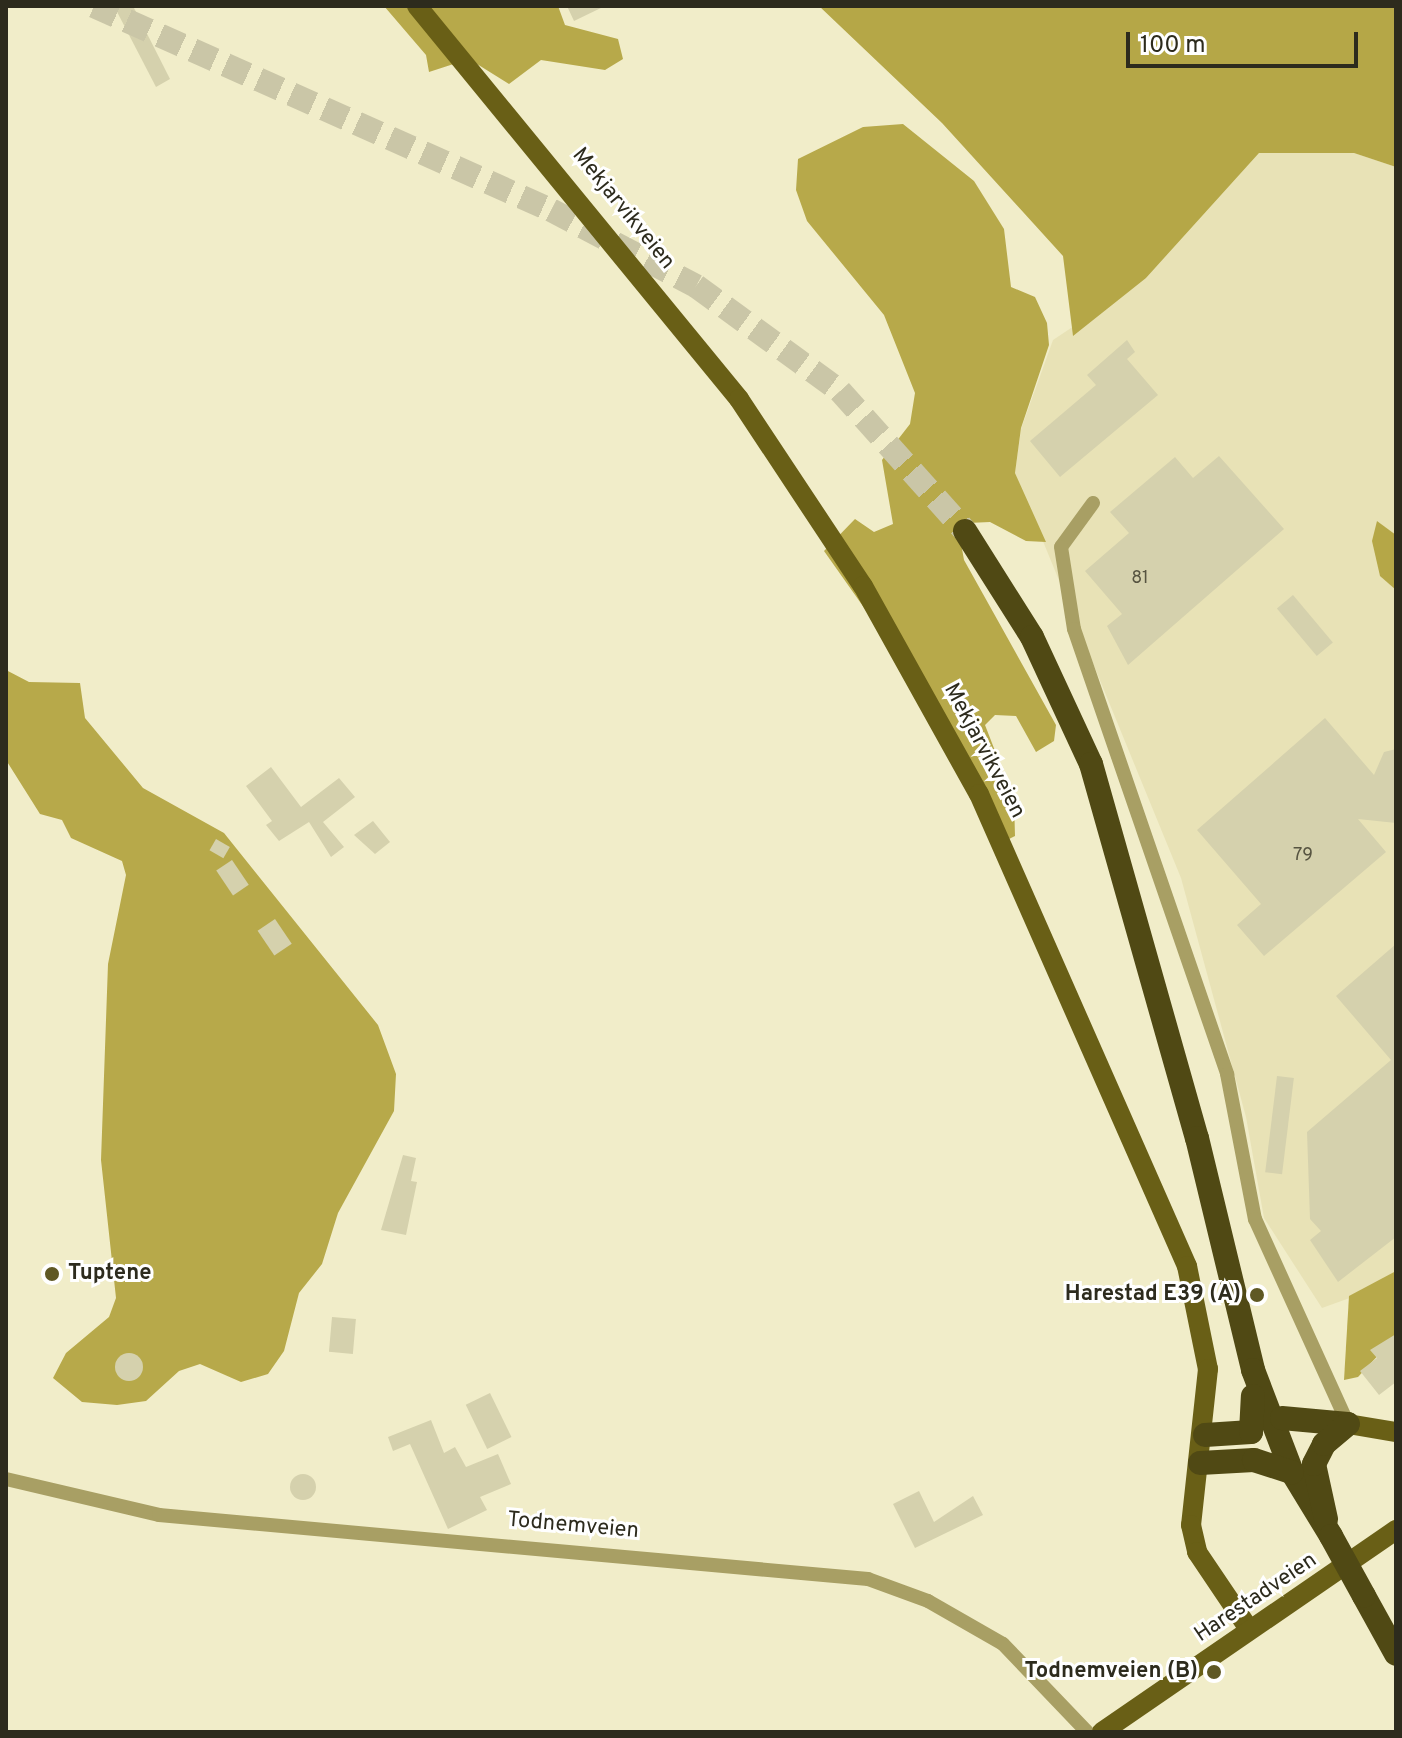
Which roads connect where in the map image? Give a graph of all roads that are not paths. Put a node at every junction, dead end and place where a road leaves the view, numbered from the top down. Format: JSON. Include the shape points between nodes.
{"nodes":[{"id":1,"x":417,"y":6,"type":"edge"},
{"id":2,"x":1093,"y":503,"type":"dead end"},
{"id":3,"x":965,"y":531,"type":"tunnel mouth"},
{"id":4,"x":1197,"y":1138,"type":"junction"},
{"id":5,"x":1253,"y":1370,"type":"junction"},
{"id":6,"x":1277,"y":1422,"type":"junction"},
{"id":7,"x":1348,"y":1424,"type":"junction"},
{"id":8,"x":1396,"y":1432,"type":"edge"},
{"id":9,"x":1205,"y":1435,"type":"junction"},
{"id":10,"x":1200,"y":1463,"type":"junction"},
{"id":11,"x":1292,"y":1472,"type":"junction"},
{"id":12,"x":6,"y":1479,"type":"edge"},
{"id":13,"x":1328,"y":1528,"type":"junction"},
{"id":14,"x":1396,"y":1530,"type":"edge"},
{"id":15,"x":1249,"y":1629,"type":"junction"},
{"id":16,"x":1396,"y":1654,"type":"edge"},
{"id":17,"x":1087,"y":1732,"type":"edge"},
{"id":18,"x":1102,"y":1732,"type":"edge"}],
"edges":[{"from":1,"to":9,"type":"main road","name":"Mekjarvikveien","via":[[739,399],[824,522],[941,722],[1014,866],[1187,1266],[1205,1335]]},
{"from":2,"to":7,"type":"street","via":[[1061,547],[1074,629],[1213,1031],[1255,1219]]},
{"from":3,"to":4,"type":"highway","via":[[1032,637],[1091,764]]},
{"from":4,"to":5,"type":"highway"},
{"from":4,"to":6,"type":"highway"},
{"from":5,"to":6,"type":"highway"},
{"from":5,"to":9,"type":"highway","via":[[1255,1426],[1241,1437]]},
{"from":6,"to":7,"type":"highway"},
{"from":6,"to":11,"type":"highway"},
{"from":6,"to":13,"type":"highway"},
{"from":7,"to":8,"type":"main road"},
{"from":7,"to":13,"type":"highway","via":[[1324,1444],[1314,1464]]},
{"from":9,"to":10,"type":"main road","name":"Mekjarvikveien"},
{"from":10,"to":11,"type":"highway","via":[[1254,1460]]},
{"from":10,"to":15,"type":"main road","name":"Mekjarvikveien","via":[[1191,1525],[1197,1552]]},
{"from":11,"to":13,"type":"highway"},
{"from":12,"to":17,"type":"street","name":"Todnemveien","via":[[159,1515],[868,1579],[928,1601],[1003,1644]]},
{"from":13,"to":16,"type":"highway","bridge":true},
{"from":14,"to":15,"type":"main road","name":"Harestadveien"},
{"from":15,"to":18,"type":"main road","name":"Harestadveien"}]}
